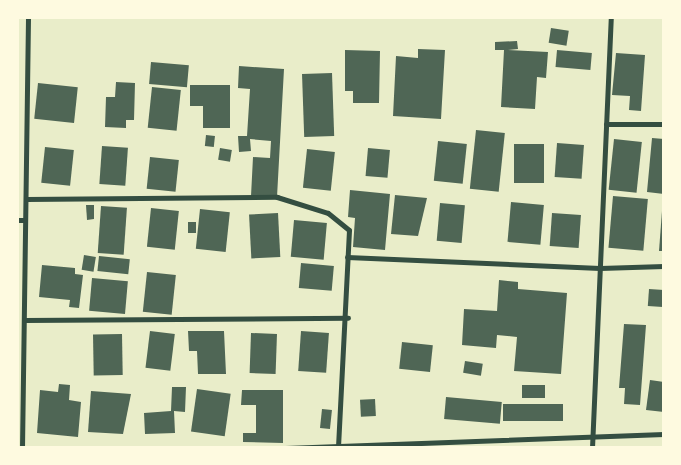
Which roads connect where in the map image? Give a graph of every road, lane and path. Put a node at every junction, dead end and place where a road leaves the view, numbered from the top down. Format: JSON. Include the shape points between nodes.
{"nodes":[{"id":1,"x":28,"y":18,"type":"edge"},
{"id":2,"x":611,"y":18,"type":"edge"},
{"id":3,"x":606,"y":124,"type":"junction"},
{"id":4,"x":664,"y":124,"type":"edge"},
{"id":5,"x":26,"y":199,"type":"junction"},
{"id":6,"x":18,"y":220,"type":"edge"},
{"id":7,"x":25,"y":220,"type":"junction"},
{"id":8,"x":347,"y":257,"type":"junction"},
{"id":9,"x":664,"y":266,"type":"edge"},
{"id":10,"x":600,"y":268,"type":"junction"},
{"id":11,"x":348,"y":318,"type":"junction"},
{"id":12,"x":24,"y":320,"type":"junction"},
{"id":13,"x":21,"y":343,"type":"edge"},
{"id":14,"x":592,"y":434,"type":"junction"},
{"id":15,"x":664,"y":434,"type":"edge"},
{"id":16,"x":338,"y":446,"type":"edge"},
{"id":17,"x":22,"y":448,"type":"edge"},
{"id":18,"x":286,"y":448,"type":"edge"},
{"id":19,"x":592,"y":448,"type":"edge"}],
"edges":[{"from":1,"to":5,"type":"street"},
{"from":2,"to":3,"type":"street"},
{"from":3,"to":4,"type":"street"},
{"from":3,"to":10,"type":"street"},
{"from":5,"to":7,"type":"street"},
{"from":5,"to":8,"type":"street","via":[[277,197],[328,213],[349,230]]},
{"from":6,"to":7,"type":"street"},
{"from":7,"to":12,"type":"street"},
{"from":8,"to":10,"type":"street"},
{"from":8,"to":11,"type":"street"},
{"from":9,"to":10,"type":"street"},
{"from":10,"to":14,"type":"street"},
{"from":11,"to":12,"type":"street"},
{"from":11,"to":16,"type":"street"},
{"from":12,"to":13,"type":"street"},
{"from":13,"to":17,"type":"street"},
{"from":14,"to":15,"type":"street"},
{"from":14,"to":16,"type":"street"},
{"from":14,"to":19,"type":"street"},
{"from":16,"to":18,"type":"street"}]}
